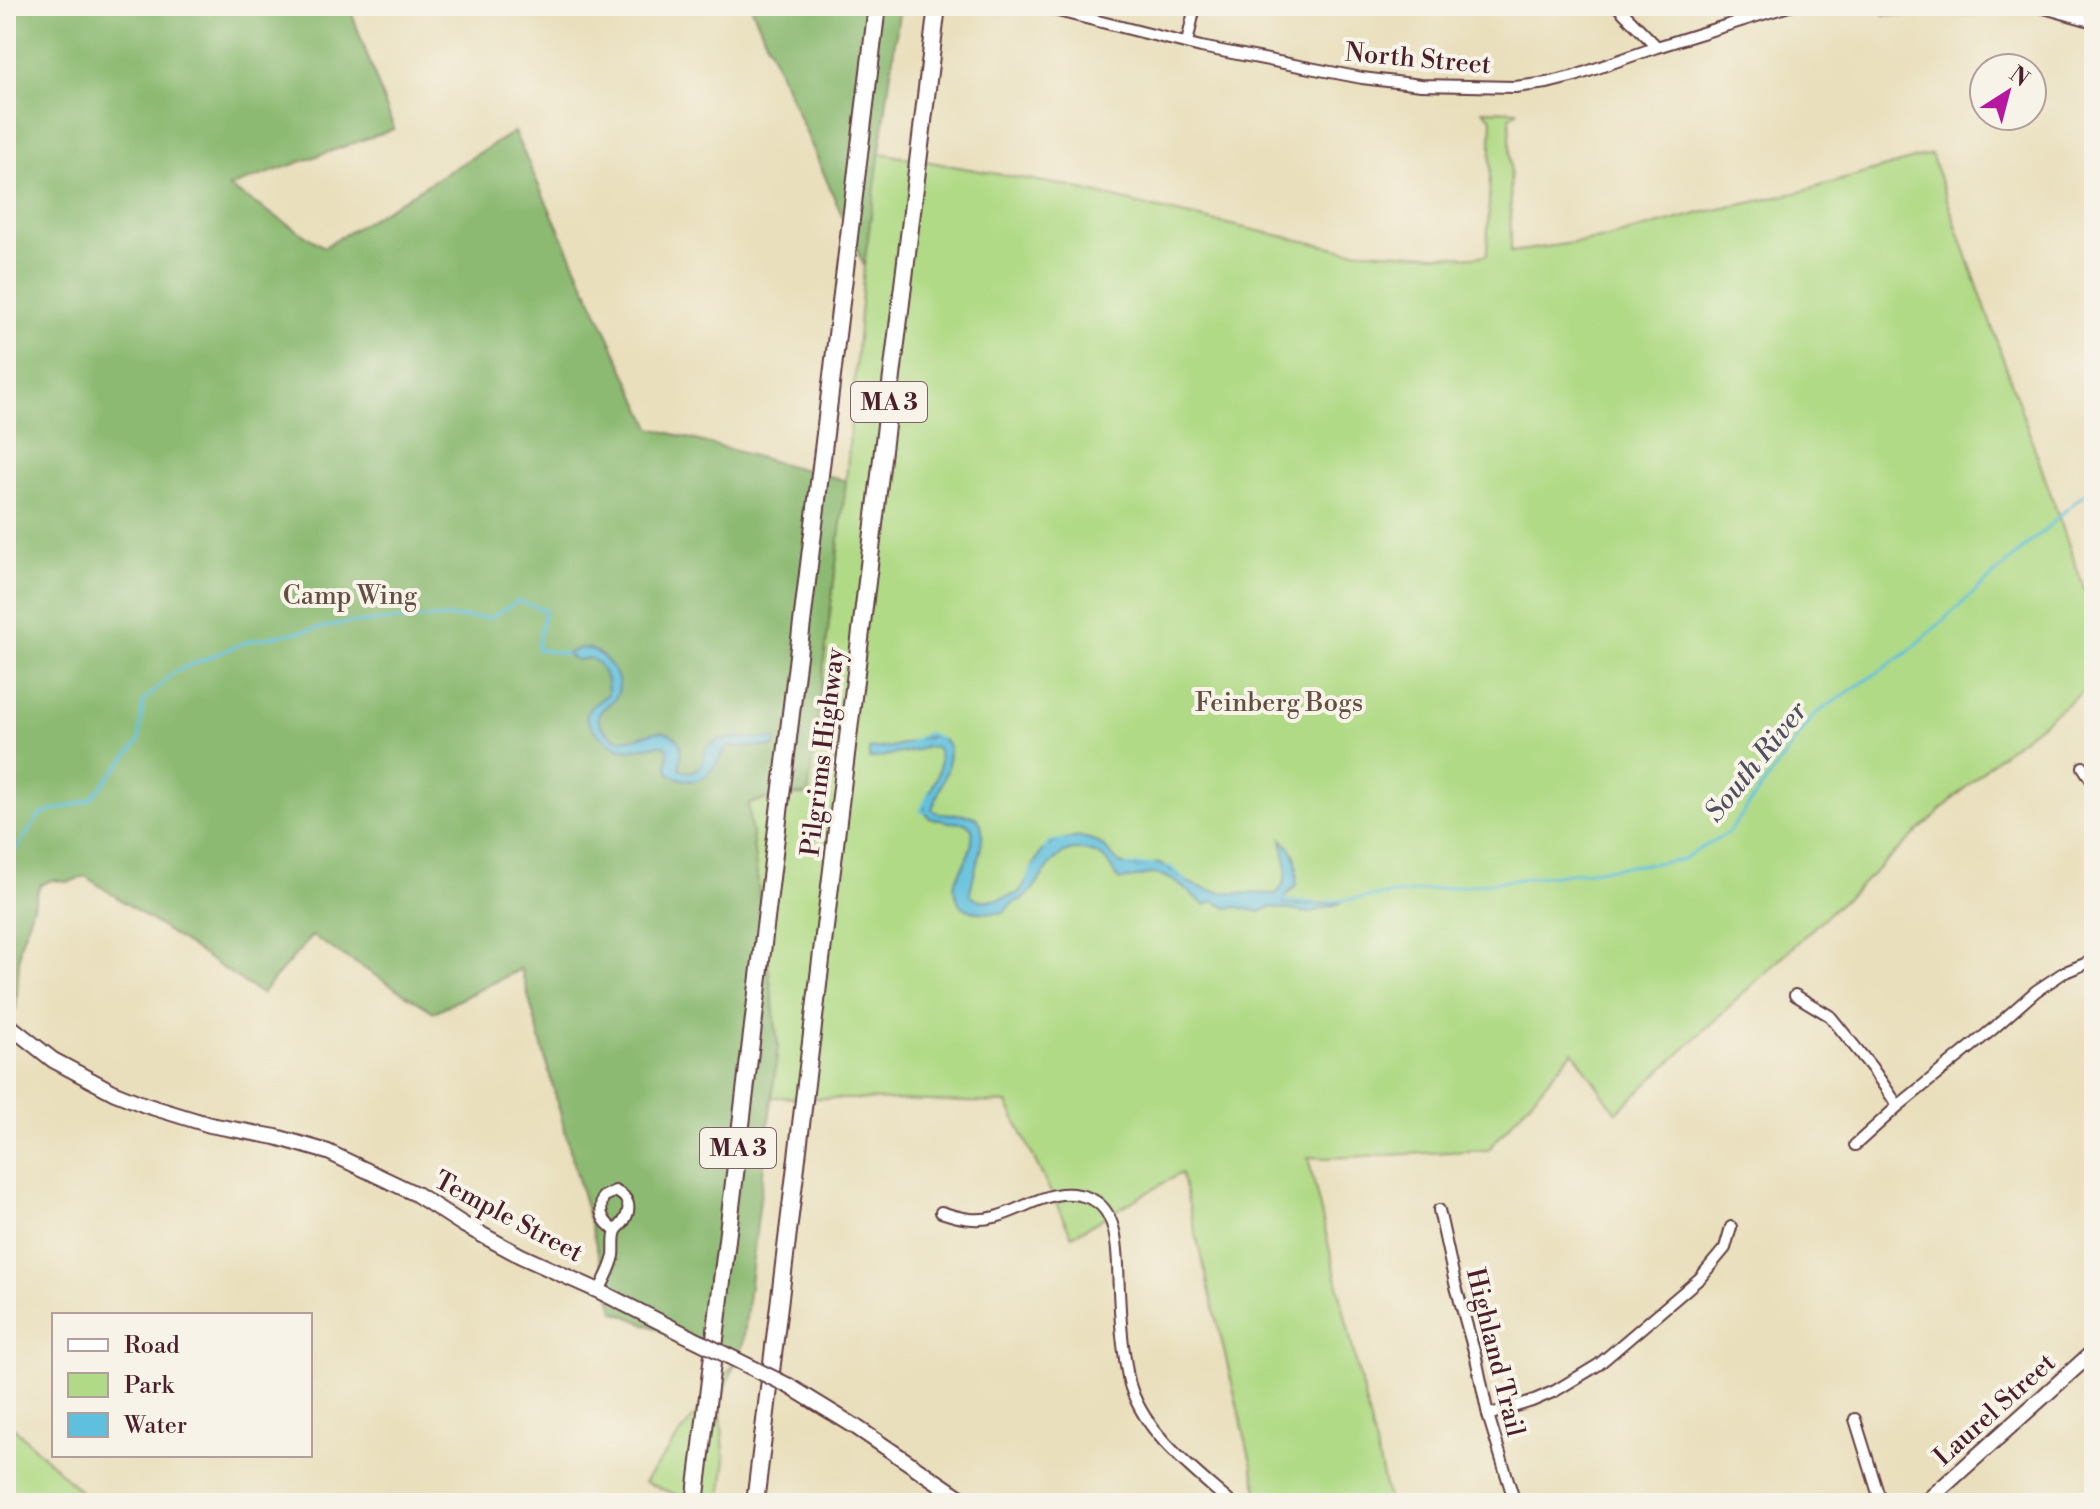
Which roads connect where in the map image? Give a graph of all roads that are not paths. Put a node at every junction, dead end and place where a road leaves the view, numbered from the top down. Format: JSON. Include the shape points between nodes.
{"nodes":[{"id":1,"x":877,"y":6,"type":"edge"},
{"id":2,"x":937,"y":6,"type":"edge"},
{"id":3,"x":1038,"y":6,"type":"edge"},
{"id":4,"x":1195,"y":6,"type":"edge"},
{"id":5,"x":1617,"y":6,"type":"edge"},
{"id":6,"x":1789,"y":6,"type":"edge"},
{"id":7,"x":2037,"y":6,"type":"edge"},
{"id":8,"x":2094,"y":22,"type":"edge"},
{"id":9,"x":1187,"y":43,"type":"junction"},
{"id":10,"x":1657,"y":47,"type":"junction"},
{"id":11,"x":2083,"y":767,"type":"dead end"},
{"id":12,"x":2094,"y":784,"type":"edge"},
{"id":13,"x":2094,"y":960,"type":"edge"},
{"id":14,"x":1795,"y":995,"type":"dead end"},
{"id":15,"x":6,"y":1023,"type":"edge"},
{"id":16,"x":1898,"y":1106,"type":"junction"},
{"id":17,"x":1855,"y":1145,"type":"dead end"},
{"id":18,"x":1439,"y":1210,"type":"dead end"},
{"id":19,"x":941,"y":1212,"type":"dead end"},
{"id":20,"x":1731,"y":1227,"type":"dead end"},
{"id":21,"x":616,"y":1231,"type":"dead end"},
{"id":22,"x":599,"y":1291,"type":"junction"},
{"id":23,"x":2094,"y":1351,"type":"edge"},
{"id":24,"x":1488,"y":1415,"type":"junction"},
{"id":25,"x":1855,"y":1419,"type":"dead end"},
{"id":26,"x":695,"y":1503,"type":"edge"},
{"id":27,"x":755,"y":1503,"type":"edge"},
{"id":28,"x":968,"y":1503,"type":"edge"},
{"id":29,"x":1231,"y":1503,"type":"edge"},
{"id":30,"x":1515,"y":1503,"type":"edge"},
{"id":31,"x":1881,"y":1503,"type":"edge"},
{"id":32,"x":1925,"y":1503,"type":"edge"}],
"edges":[{"from":1,"to":26,"type":"highway","name":"Pilgrims Highway","number":"MA 3"},
{"from":2,"to":27,"type":"highway","name":"Pilgrims Highway","number":"MA 3"},
{"from":3,"to":9,"type":"street","name":"North Street"},
{"from":4,"to":9,"type":"street"},
{"from":5,"to":10,"type":"street"},
{"from":6,"to":10,"type":"street","name":"North Street"},
{"from":7,"to":8,"type":"street"},
{"from":9,"to":10,"type":"street","name":"North Street","via":[[1382,81],[1506,87],[1561,80]]},
{"from":11,"to":12,"type":"street"},
{"from":13,"to":16,"type":"street","via":[[2036,991]]},
{"from":14,"to":16,"type":"street","via":[[1830,1016]]},
{"from":15,"to":22,"type":"main road","name":"Temple Street","via":[[84,1079],[155,1109],[328,1152],[416,1194],[521,1256]]},
{"from":16,"to":17,"type":"street"},
{"from":18,"to":24,"type":"street","name":"Highland Trail"},
{"from":19,"to":29,"type":"street","via":[[984,1219],[1067,1194],[1097,1202],[1118,1247],[1121,1328],[1131,1390],[1159,1435]]},
{"from":20,"to":24,"type":"street","via":[[1725,1248],[1700,1278],[1598,1365],[1532,1401]]},
{"from":21,"to":22,"type":"street","via":[[611,1268]]},
{"from":22,"to":28,"type":"main road","name":"Temple Street","bridge":true,"via":[[789,1386]]},
{"from":23,"to":32,"type":"main road","name":"Laurel Street"},
{"from":24,"to":30,"type":"street","name":"Highland Trail"},
{"from":25,"to":31,"type":"street"}]}
